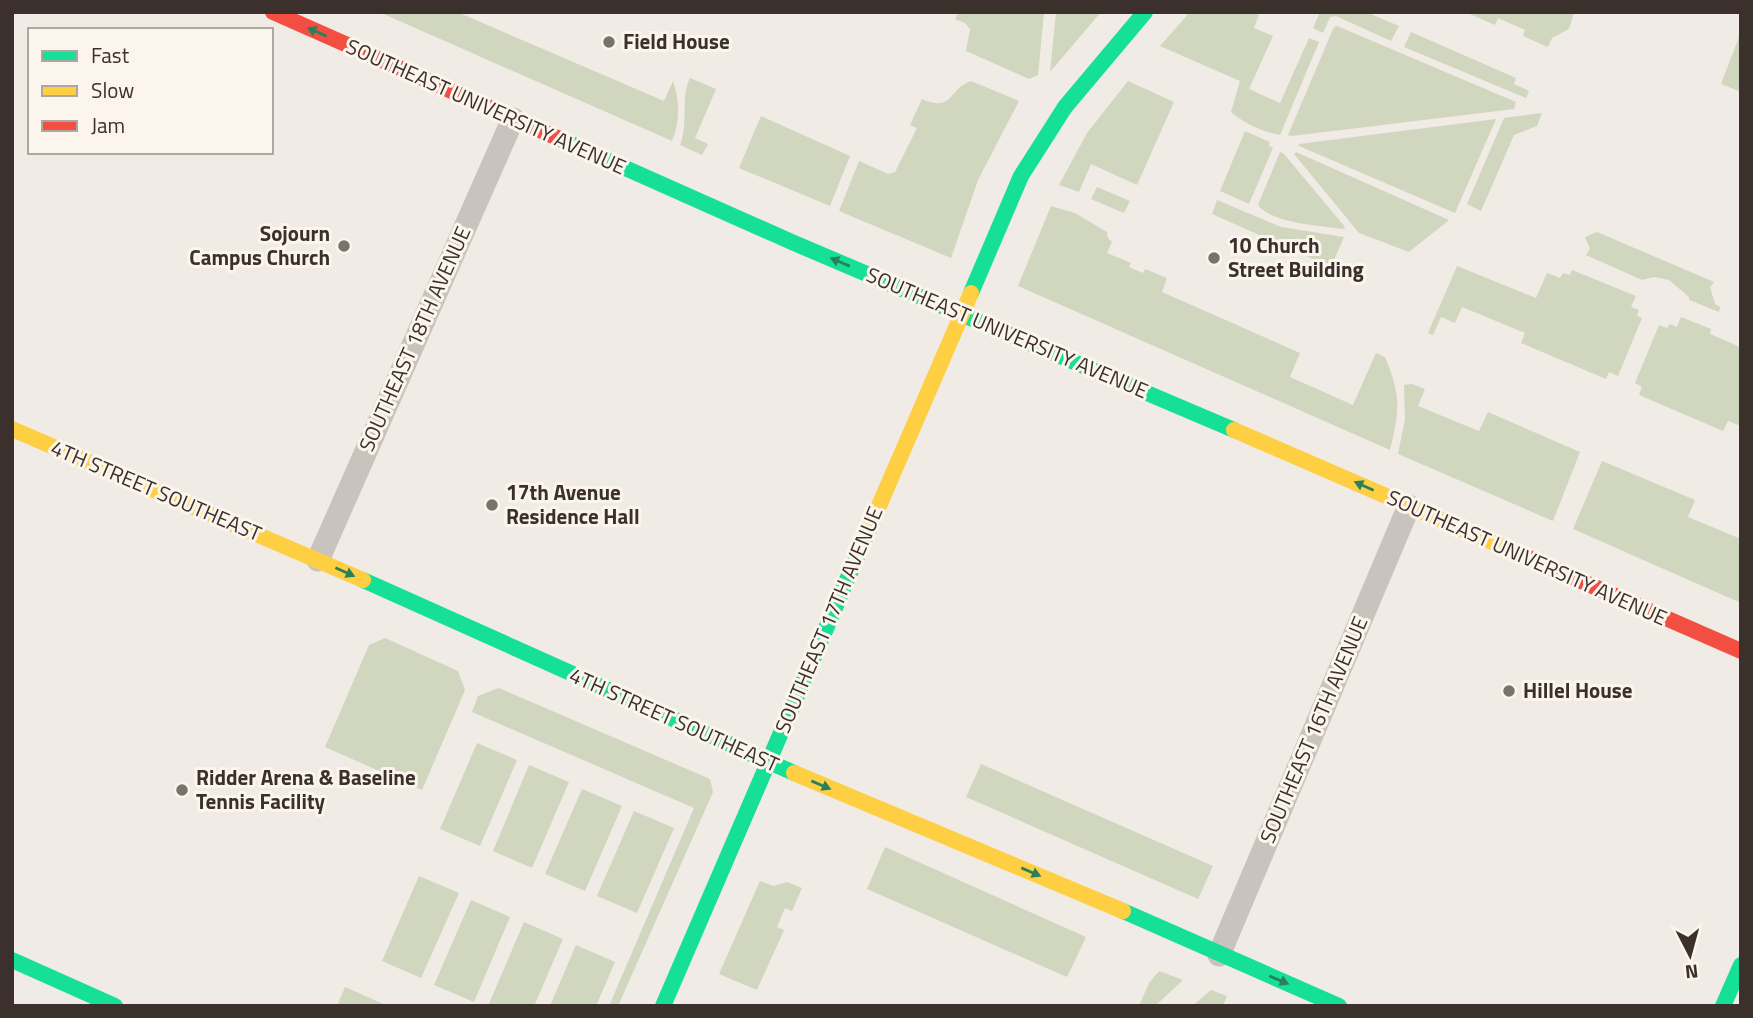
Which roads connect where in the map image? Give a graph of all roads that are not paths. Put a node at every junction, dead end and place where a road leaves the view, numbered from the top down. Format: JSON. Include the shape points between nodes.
{"nodes":[{"id":1,"x":273,"y":12,"type":"edge"},
{"id":2,"x":1145,"y":12,"type":"edge"},
{"id":3,"x":513,"y":119,"type":"junction"},
{"id":4,"x":961,"y":312,"type":"junction"},
{"id":5,"x":12,"y":429,"type":"edge"},
{"id":6,"x":1409,"y":506,"type":"junction"},
{"id":7,"x":318,"y":560,"type":"junction"},
{"id":8,"x":1741,"y":651,"type":"edge"},
{"id":9,"x":767,"y":762,"type":"junction"},
{"id":10,"x":1219,"y":955,"type":"junction"},
{"id":11,"x":12,"y":960,"type":"edge"},
{"id":12,"x":1741,"y":965,"type":"edge"},
{"id":13,"x":115,"y":1006,"type":"edge"},
{"id":14,"x":663,"y":1006,"type":"edge"},
{"id":15,"x":1339,"y":1006,"type":"edge"},
{"id":16,"x":1723,"y":1006,"type":"edge"}],
"edges":[{"from":3,"to":1,"type":"main road","name":"SOUTHEAST UNIVERSITY AVENUE","one_way":true},
{"from":2,"to":4,"type":"main road","name":"SOUTHEAST 17TH AVENUE","via":[[1065,107],[1021,176]]},
{"from":4,"to":3,"type":"main road","name":"SOUTHEAST UNIVERSITY AVENUE","one_way":true},
{"from":3,"to":7,"type":"street","name":"SOUTHEAST 18TH AVENUE"},
{"from":6,"to":4,"type":"main road","name":"SOUTHEAST UNIVERSITY AVENUE","one_way":true},
{"from":4,"to":9,"type":"main road","name":"SOUTHEAST 17TH AVENUE"},
{"from":5,"to":7,"type":"main road","name":"4TH STREET SOUTHEAST"},
{"from":6,"to":8,"type":"main road","name":"SOUTHEAST UNIVERSITY AVENUE"},
{"from":6,"to":10,"type":"street","name":"SOUTHEAST 16TH AVENUE"},
{"from":7,"to":9,"type":"main road","name":"4TH STREET SOUTHEAST","one_way":true},
{"from":9,"to":10,"type":"main road","name":"4TH STREET SOUTHEAST","one_way":true},
{"from":9,"to":14,"type":"main road","name":"SOUTHEAST 17TH AVENUE"},
{"from":10,"to":15,"type":"main road","name":"4TH STREET SOUTHEAST","one_way":true},
{"from":11,"to":13,"type":"main road"},
{"from":12,"to":16,"type":"main road"}]}
